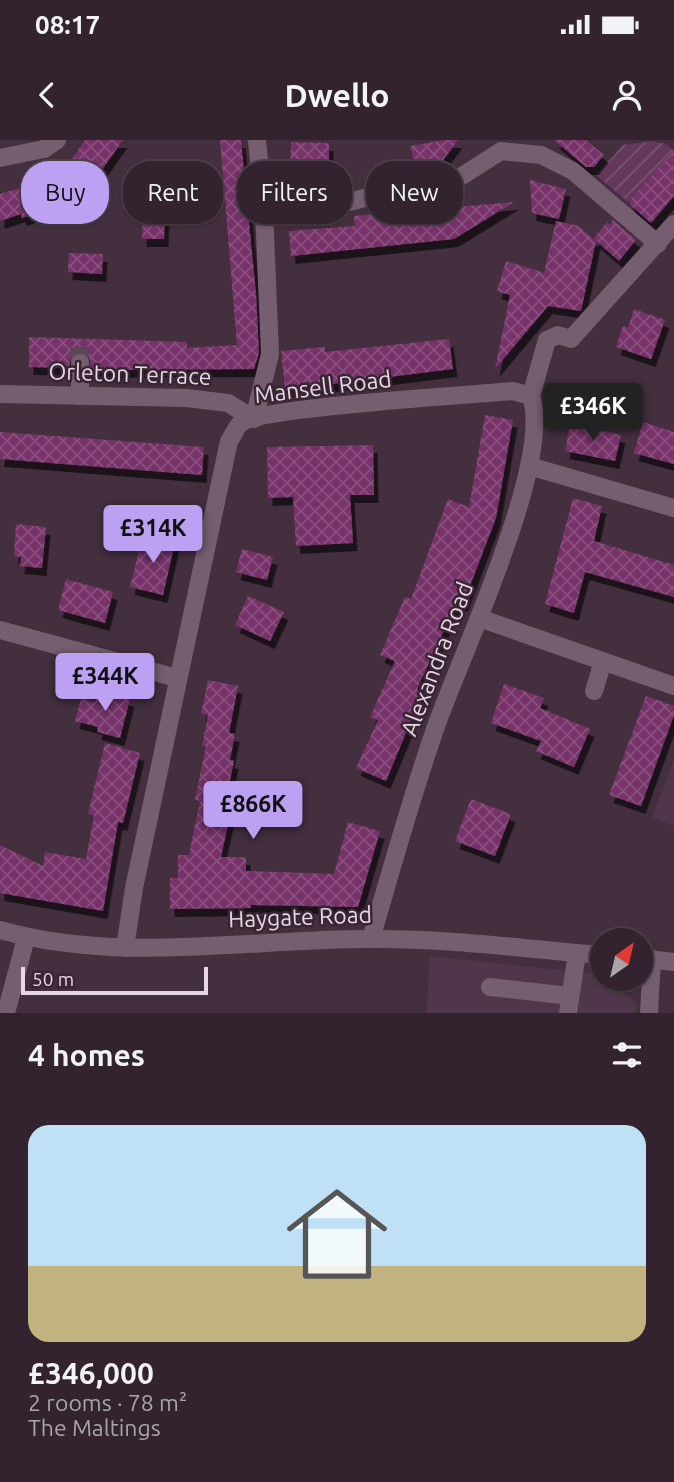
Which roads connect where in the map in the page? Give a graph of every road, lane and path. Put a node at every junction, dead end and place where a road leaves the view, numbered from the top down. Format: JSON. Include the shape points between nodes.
{"nodes":[{"id":1,"x":57,"y":140,"type":"edge"},
{"id":2,"x":257,"y":140,"type":"edge"},
{"id":3,"x":0,"y":159,"type":"edge"},
{"id":4,"x":259,"y":161,"type":"edge"},
{"id":5,"x":352,"y":201,"type":"edge"},
{"id":6,"x":265,"y":224,"type":"edge"},
{"id":7,"x":674,"y":224,"type":"edge"},
{"id":8,"x":658,"y":244,"type":"junction"},
{"id":9,"x":80,"y":363,"type":"tunnel mouth"},
{"id":10,"x":0,"y":394,"type":"edge"},
{"id":11,"x":80,"y":396,"type":"junction"},
{"id":12,"x":531,"y":396,"type":"junction"},
{"id":13,"x":248,"y":421,"type":"junction"},
{"id":14,"x":529,"y":466,"type":"junction"},
{"id":15,"x":674,"y":508,"type":"edge"},
{"id":16,"x":479,"y":618,"type":"junction"},
{"id":17,"x":0,"y":630,"type":"edge"},
{"id":18,"x":603,"y":661,"type":"junction"},
{"id":19,"x":177,"y":678,"type":"junction"},
{"id":20,"x":674,"y":686,"type":"edge"},
{"id":21,"x":594,"y":691,"type":"dead end"},
{"id":22,"x":0,"y":930,"type":"edge"},
{"id":23,"x":26,"y":938,"type":"junction"},
{"id":24,"x":371,"y":939,"type":"junction"},
{"id":25,"x":125,"y":948,"type":"junction"},
{"id":26,"x":576,"y":953,"type":"junction"},
{"id":27,"x":590,"y":954,"type":"edge"},
{"id":28,"x":653,"y":960,"type":"edge"},
{"id":29,"x":674,"y":961,"type":"edge"},
{"id":30,"x":490,"y":987,"type":"dead end"},
{"id":31,"x":648,"y":991,"type":"edge"},
{"id":32,"x":569,"y":1004,"type":"edge"},
{"id":33,"x":6,"y":1013,"type":"edge"},
{"id":34,"x":649,"y":1013,"type":"edge"}],
"edges":[{"from":1,"to":3,"type":"street","via":[[44,149]]},
{"from":2,"to":4,"type":"street"},
{"from":5,"to":8,"type":"street","via":[[451,183],[502,151],[541,155],[573,171]]},
{"from":6,"to":13,"type":"street","via":[[270,354]]},
{"from":7,"to":8,"type":"street"},
{"from":8,"to":12,"type":"street","via":[[571,339],[558,335],[547,340]]},
{"from":9,"to":11,"type":"street"},
{"from":10,"to":11,"type":"street","name":"Orleton Terrace"},
{"from":11,"to":13,"type":"street","name":"Orleton Terrace","via":[[228,403]]},
{"from":12,"to":13,"type":"street","name":"Mansell Road","via":[[513,391],[269,413]]},
{"from":12,"to":14,"type":"street","name":"Alexandra Road","via":[[537,413]]},
{"from":13,"to":19,"type":"street","name":"Mansell Road","via":[[229,441]]},
{"from":14,"to":15,"type":"street"},
{"from":14,"to":16,"type":"street","name":"Alexandra Road"},
{"from":16,"to":18,"type":"street"},
{"from":16,"to":24,"type":"street","name":"Alexandra Road","via":[[433,734]]},
{"from":17,"to":19,"type":"street"},
{"from":18,"to":20,"type":"street"},
{"from":18,"to":21,"type":"street"},
{"from":19,"to":25,"type":"street","name":"Mansell Road"},
{"from":22,"to":23,"type":"street","name":"Haygate Road"},
{"from":23,"to":25,"type":"street","name":"Haygate Road","via":[[65,946]]},
{"from":23,"to":33,"type":"street"},
{"from":24,"to":25,"type":"street","name":"Haygate Road"},
{"from":24,"to":26,"type":"street","name":"Haygate Road"},
{"from":26,"to":27,"type":"street","name":"Haygate Road"},
{"from":26,"to":32,"type":"street"},
{"from":28,"to":29,"type":"street"},
{"from":30,"to":32,"type":"street"},
{"from":31,"to":34,"type":"street"}]}
